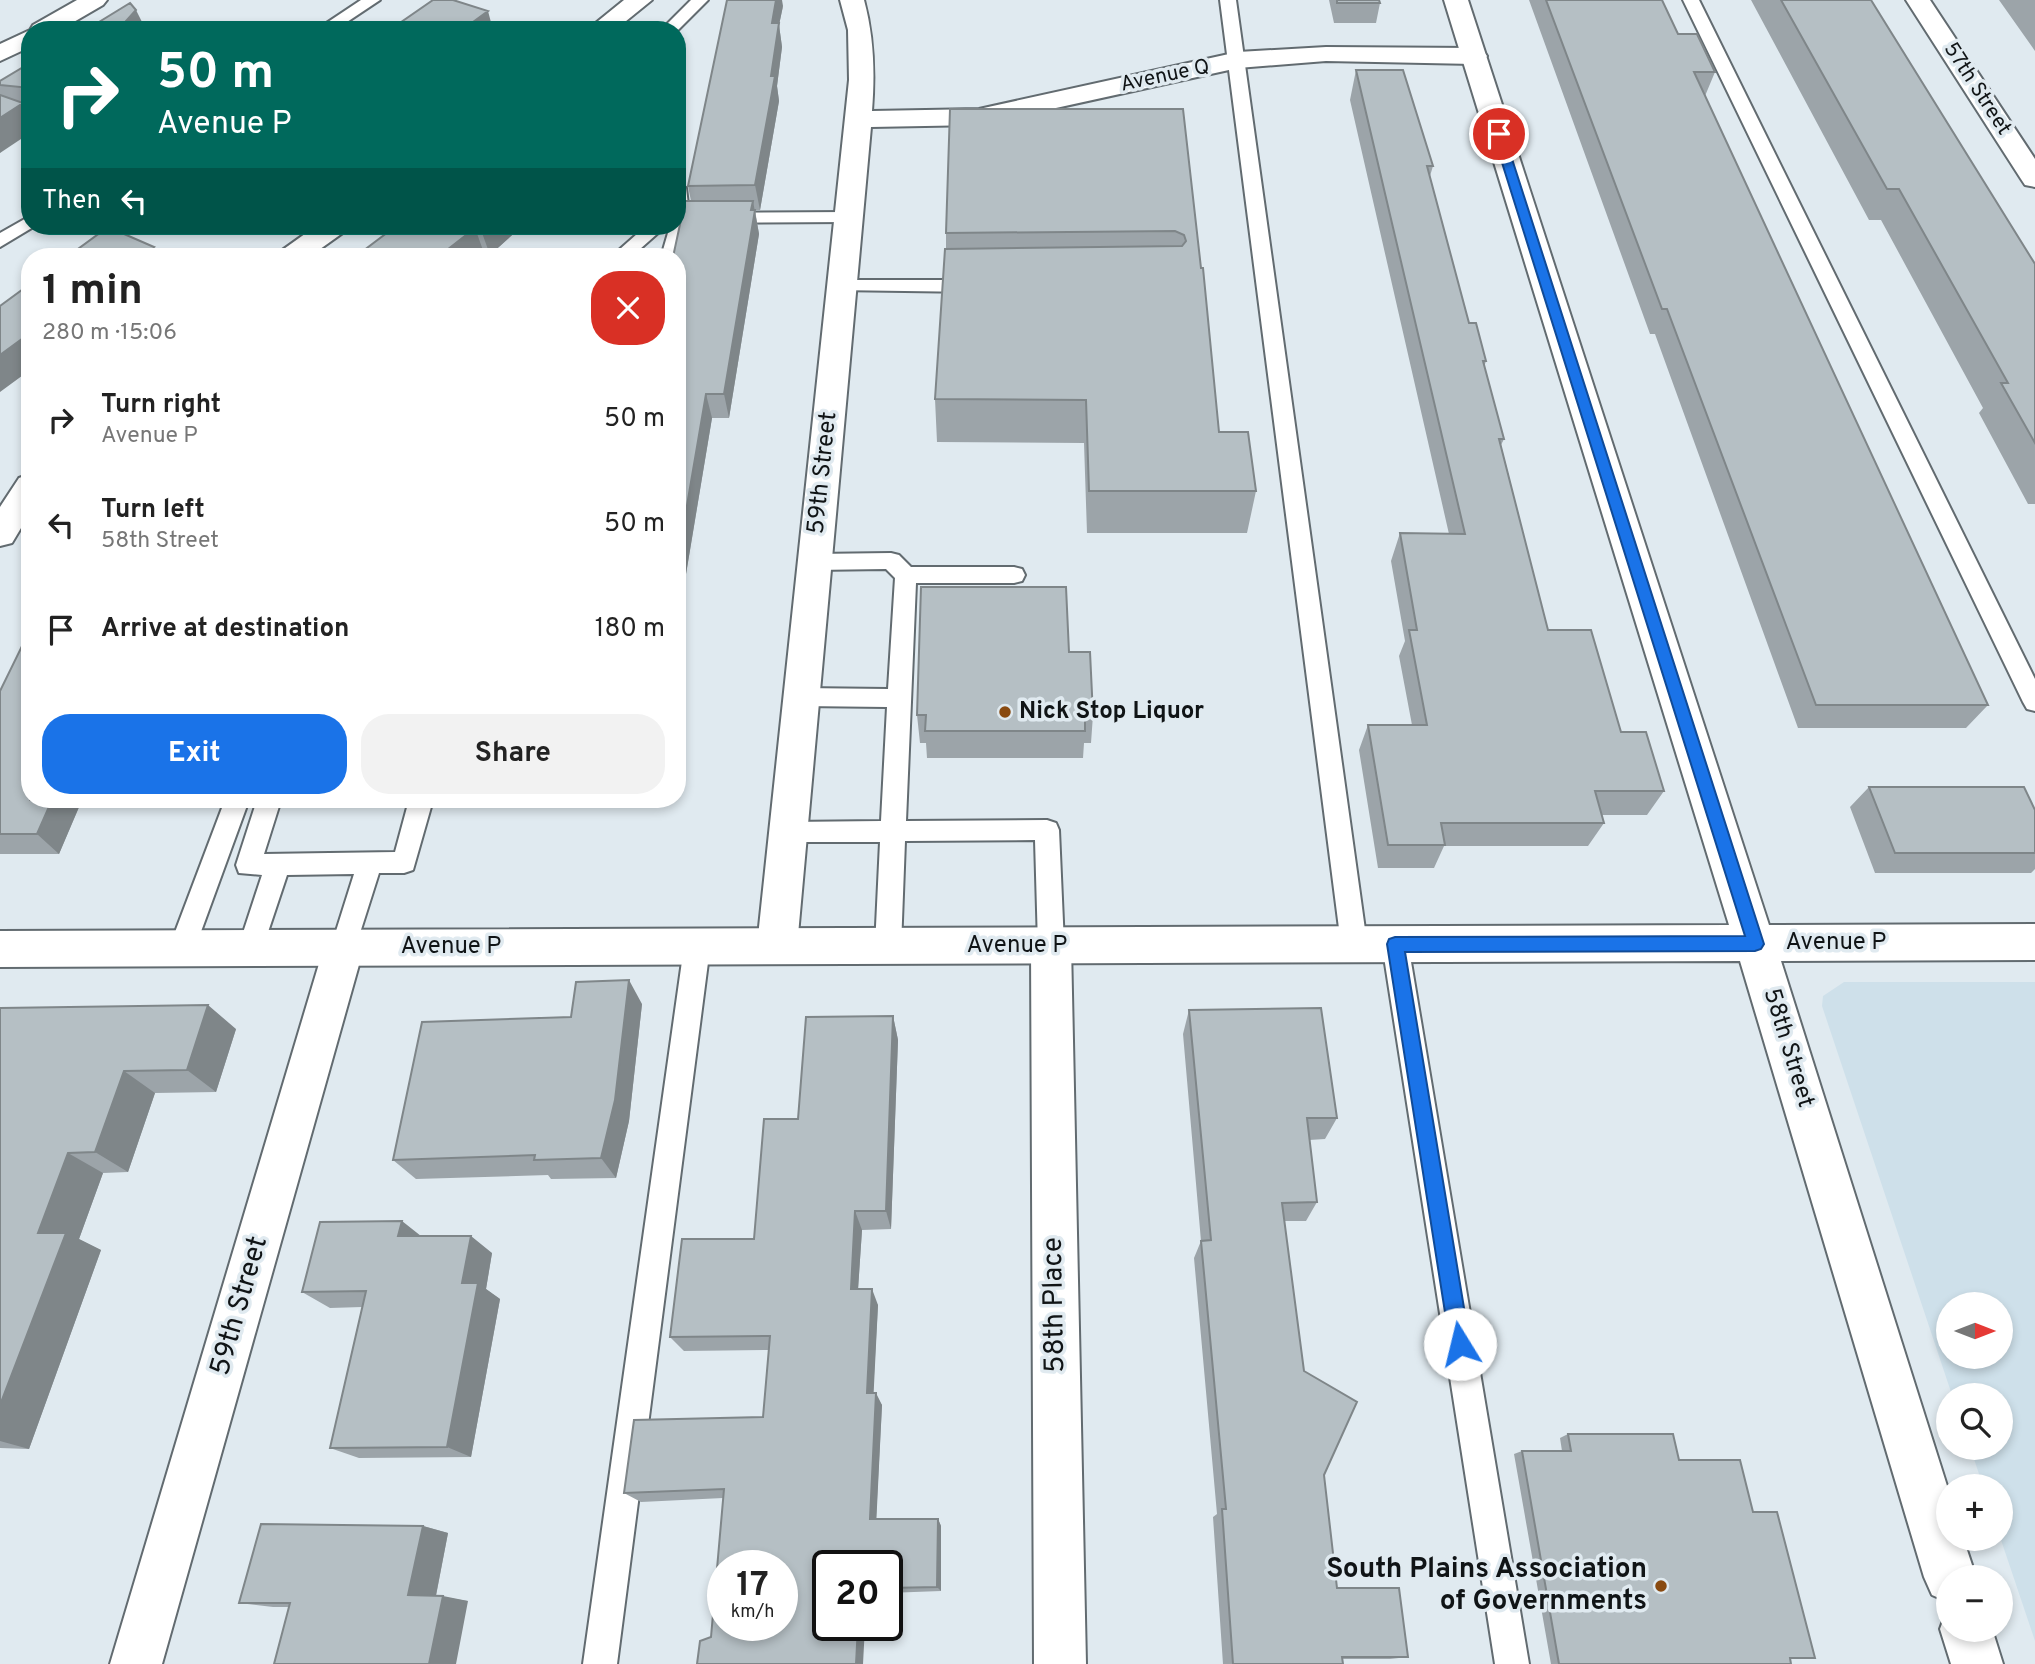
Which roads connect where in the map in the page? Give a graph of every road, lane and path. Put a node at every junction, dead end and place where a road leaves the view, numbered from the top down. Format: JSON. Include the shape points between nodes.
{"nodes":[{"id":1,"x":95,"y":0,"type":"edge"},
{"id":2,"x":372,"y":0,"type":"edge"},
{"id":3,"x":640,"y":0,"type":"edge"},
{"id":4,"x":700,"y":0,"type":"edge"},
{"id":5,"x":852,"y":0,"type":"edge"},
{"id":6,"x":1228,"y":0,"type":"edge"},
{"id":7,"x":1456,"y":0,"type":"edge"},
{"id":8,"x":1691,"y":0,"type":"edge"},
{"id":9,"x":1918,"y":0,"type":"edge"},
{"id":10,"x":58,"y":21,"type":"edge"},
{"id":11,"x":338,"y":21,"type":"edge"},
{"id":12,"x":611,"y":21,"type":"edge"},
{"id":13,"x":678,"y":21,"type":"edge"},
{"id":14,"x":21,"y":42,"type":"edge"},
{"id":15,"x":0,"y":54,"type":"edge"},
{"id":16,"x":1474,"y":56,"type":"junction"},
{"id":17,"x":1238,"y":61,"type":"junction"},
{"id":18,"x":858,"y":119,"type":"junction"},
{"id":19,"x":2035,"y":179,"type":"edge"},
{"id":20,"x":849,"y":216,"type":"junction"},
{"id":21,"x":686,"y":218,"type":"edge"},
{"id":22,"x":21,"y":227,"type":"edge"},
{"id":23,"x":322,"y":235,"type":"edge"},
{"id":24,"x":647,"y":235,"type":"edge"},
{"id":25,"x":0,"y":241,"type":"edge"},
{"id":26,"x":303,"y":248,"type":"edge"},
{"id":27,"x":631,"y":248,"type":"edge"},
{"id":28,"x":992,"y":285,"type":"edge"},
{"id":29,"x":842,"y":286,"type":"junction"},
{"id":30,"x":21,"y":500,"type":"edge"},
{"id":31,"x":0,"y":534,"type":"edge"},
{"id":32,"x":814,"y":562,"type":"junction"},
{"id":33,"x":906,"y":575,"type":"junction"},
{"id":34,"x":1014,"y":575,"type":"dead end"},
{"id":35,"x":801,"y":697,"type":"junction"},
{"id":36,"x":899,"y":698,"type":"junction"},
{"id":37,"x":2035,"y":702,"type":"edge"},
{"id":38,"x":234,"y":808,"type":"edge"},
{"id":39,"x":266,"y":808,"type":"edge"},
{"id":40,"x":419,"y":808,"type":"edge"},
{"id":41,"x":788,"y":832,"type":"junction"},
{"id":42,"x":893,"y":832,"type":"junction"},
{"id":43,"x":370,"y":863,"type":"junction"},
{"id":44,"x":278,"y":864,"type":"junction"},
{"id":45,"x":214,"y":865,"type":"junction"},
{"id":46,"x":248,"y":865,"type":"junction"},
{"id":47,"x":2035,"y":942,"type":"edge"},
{"id":48,"x":1354,"y":944,"type":"junction"},
{"id":49,"x":1395,"y":944,"type":"junction"},
{"id":50,"x":1755,"y":944,"type":"junction"},
{"id":51,"x":777,"y":946,"type":"junction"},
{"id":52,"x":1051,"y":946,"type":"junction"},
{"id":53,"x":344,"y":947,"type":"junction"},
{"id":54,"x":697,"y":947,"type":"junction"},
{"id":55,"x":888,"y":947,"type":"junction"},
{"id":56,"x":182,"y":948,"type":"junction"},
{"id":57,"x":251,"y":948,"type":"junction"},
{"id":58,"x":0,"y":949,"type":"edge"},
{"id":59,"x":1946,"y":1565,"type":"edge"},
{"id":60,"x":1970,"y":1642,"type":"edge"},
{"id":61,"x":136,"y":1664,"type":"edge"},
{"id":62,"x":600,"y":1664,"type":"edge"},
{"id":63,"x":1059,"y":1664,"type":"edge"},
{"id":64,"x":1512,"y":1664,"type":"edge"},
{"id":65,"x":1977,"y":1664,"type":"edge"}],
"edges":[{"from":1,"to":10,"type":"street"},
{"from":2,"to":11,"type":"lane"},
{"from":3,"to":12,"type":"street"},
{"from":4,"to":13,"type":"lane"},
{"from":5,"to":18,"type":"street","name":"59th Street","via":[[860,30]]},
{"from":6,"to":17,"type":"lane"},
{"from":7,"to":16,"type":"street","name":"58th Street"},
{"from":8,"to":37,"type":"lane"},
{"from":9,"to":19,"type":"street","name":"57th Street"},
{"from":14,"to":15,"type":"street"},
{"from":16,"to":17,"type":"street","name":"Avenue Q","via":[[1326,54]]},
{"from":16,"to":50,"type":"street","name":"58th Street"},
{"from":17,"to":18,"type":"street","name":"Avenue Q","via":[[979,117]]},
{"from":17,"to":48,"type":"lane"},
{"from":18,"to":20,"type":"street","name":"59th Street"},
{"from":20,"to":21,"type":"lane"},
{"from":20,"to":29,"type":"street","name":"59th Street"},
{"from":22,"to":25,"type":"lane"},
{"from":23,"to":26,"type":"street"},
{"from":24,"to":27,"type":"lane"},
{"from":28,"to":29,"type":"lane"},
{"from":29,"to":32,"type":"street","name":"59th Street"},
{"from":30,"to":31,"type":"street"},
{"from":32,"to":33,"type":"lane","via":[[891,561]]},
{"from":32,"to":35,"type":"street","name":"59th Street"},
{"from":33,"to":34,"type":"lane"},
{"from":33,"to":36,"type":"lane"},
{"from":35,"to":36,"type":"lane"},
{"from":35,"to":41,"type":"street","name":"59th Street"},
{"from":36,"to":42,"type":"lane"},
{"from":38,"to":45,"type":"lane"},
{"from":39,"to":46,"type":"lane"},
{"from":40,"to":43,"type":"lane","via":[[404,862]]},
{"from":41,"to":42,"type":"lane"},
{"from":41,"to":51,"type":"street","name":"59th Street"},
{"from":42,"to":52,"type":"lane","via":[[1047,830]]},
{"from":42,"to":55,"type":"lane"},
{"from":43,"to":44,"type":"lane"},
{"from":43,"to":53,"type":"lane"},
{"from":44,"to":46,"type":"lane"},
{"from":44,"to":57,"type":"lane"},
{"from":45,"to":46,"type":"lane"},
{"from":45,"to":56,"type":"lane"},
{"from":47,"to":50,"type":"street","name":"Avenue P"},
{"from":48,"to":49,"type":"street","name":"Avenue P"},
{"from":48,"to":52,"type":"street","name":"Avenue P"},
{"from":49,"to":50,"type":"street","name":"Avenue P"},
{"from":49,"to":64,"type":"lane"},
{"from":50,"to":59,"type":"street","name":"58th Street"},
{"from":51,"to":54,"type":"street","name":"Avenue P"},
{"from":51,"to":55,"type":"street","name":"Avenue P"},
{"from":52,"to":55,"type":"street","name":"Avenue P"},
{"from":52,"to":63,"type":"street","name":"58th Place"},
{"from":53,"to":54,"type":"street","name":"Avenue P"},
{"from":53,"to":57,"type":"street","name":"Avenue P"},
{"from":53,"to":61,"type":"street","name":"59th Street"},
{"from":54,"to":62,"type":"lane"},
{"from":56,"to":57,"type":"street","name":"Avenue P"},
{"from":56,"to":58,"type":"street","name":"Avenue P"},
{"from":60,"to":65,"type":"street"}]}
